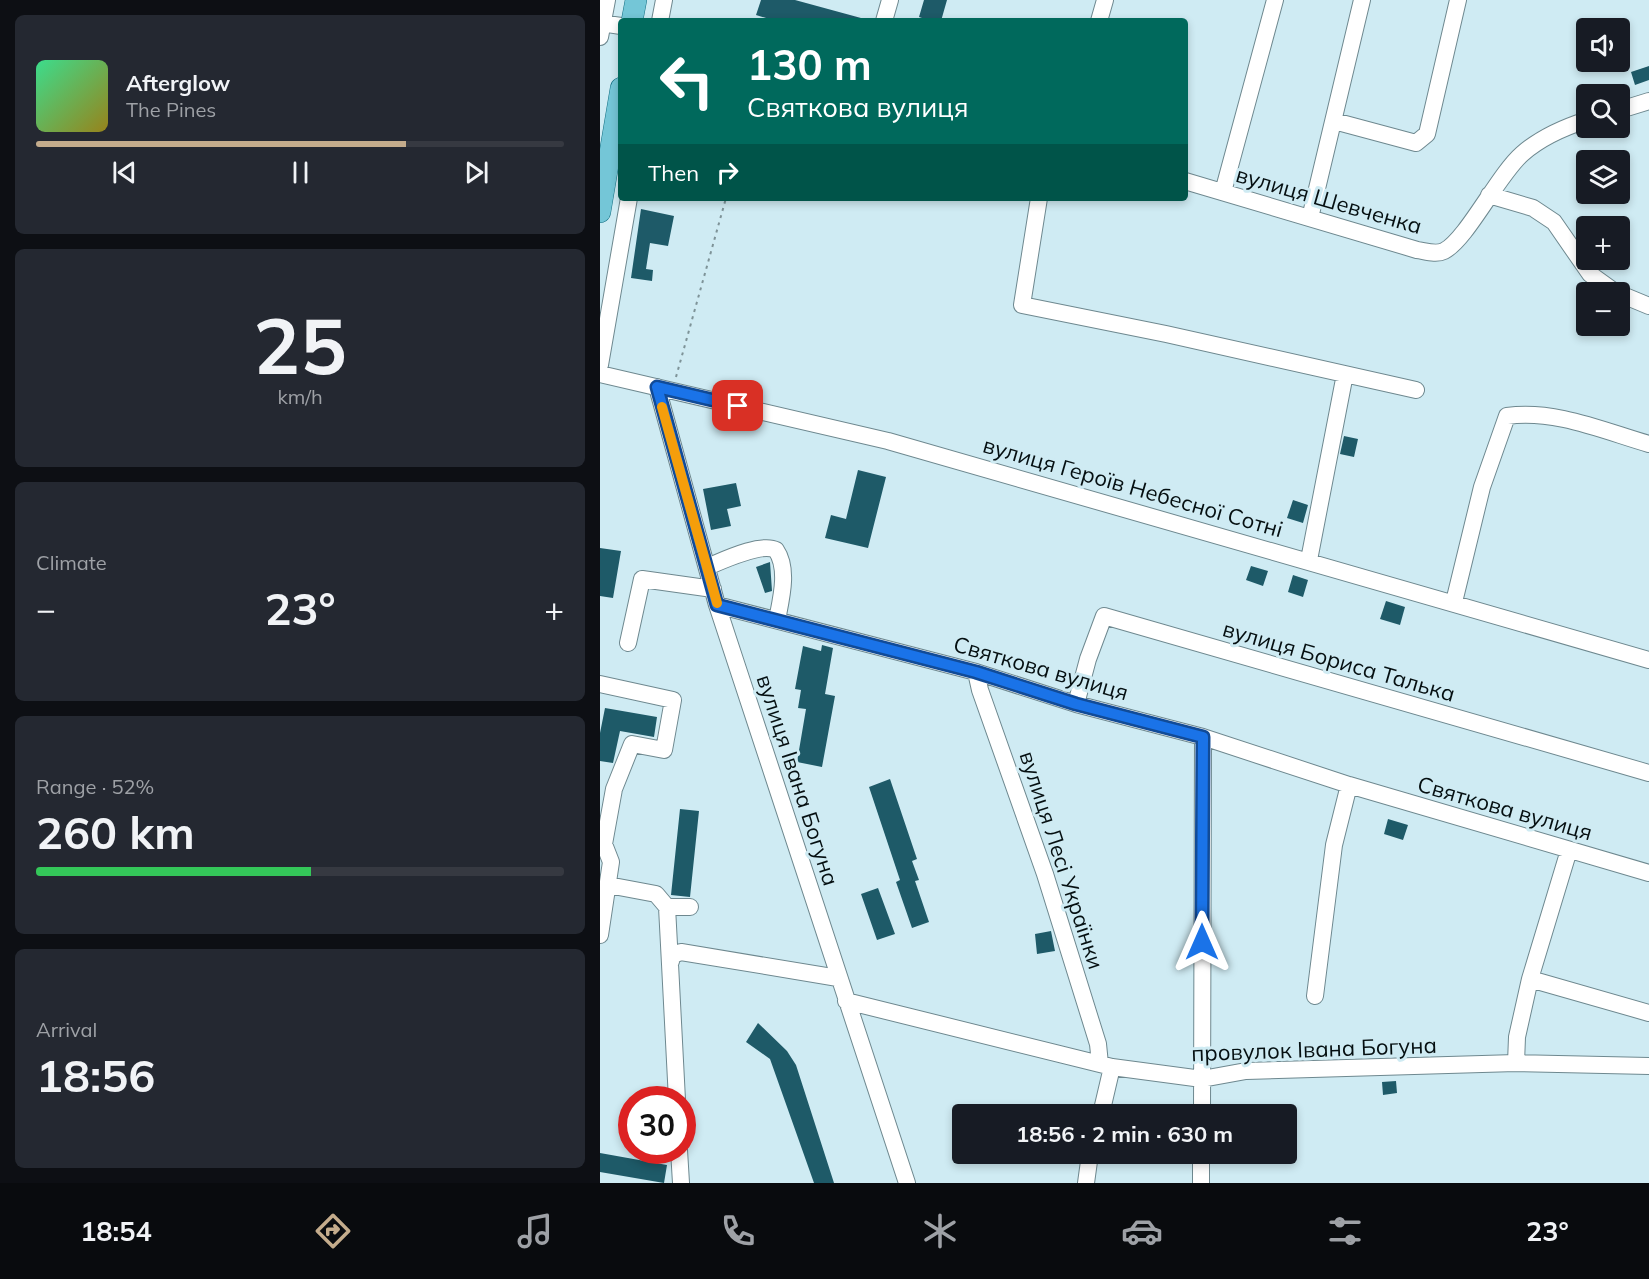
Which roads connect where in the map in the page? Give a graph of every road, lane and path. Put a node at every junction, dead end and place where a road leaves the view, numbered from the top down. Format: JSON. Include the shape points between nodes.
{"nodes":[{"id":1,"x":607,"y":0,"type":"edge"},
{"id":2,"x":636,"y":0,"type":"edge"},
{"id":3,"x":664,"y":0,"type":"edge"},
{"id":4,"x":890,"y":0,"type":"edge"},
{"id":5,"x":1105,"y":0,"type":"edge"},
{"id":6,"x":1275,"y":0,"type":"edge"},
{"id":7,"x":1362,"y":0,"type":"edge"},
{"id":8,"x":1458,"y":0,"type":"edge"},
{"id":9,"x":633,"y":18,"type":"edge"},
{"id":10,"x":661,"y":18,"type":"edge"},
{"id":11,"x":885,"y":18,"type":"edge"},
{"id":12,"x":1100,"y":18,"type":"edge"},
{"id":13,"x":618,"y":26,"type":"edge"},
{"id":14,"x":601,"y":28,"type":"edge"},
{"id":15,"x":1649,"y":101,"type":"edge"},
{"id":16,"x":618,"y":106,"type":"edge"},
{"id":17,"x":1630,"y":107,"type":"edge"},
{"id":18,"x":1334,"y":121,"type":"junction"},
{"id":19,"x":1576,"y":125,"type":"edge"},
{"id":20,"x":1188,"y":182,"type":"edge"},
{"id":21,"x":1223,"y":192,"type":"junction"},
{"id":22,"x":1489,"y":195,"type":"junction"},
{"id":23,"x":628,"y":201,"type":"edge"},
{"id":24,"x":725,"y":201,"type":"edge"},
{"id":25,"x":1039,"y":201,"type":"edge"},
{"id":26,"x":600,"y":212,"type":"edge"},
{"id":27,"x":1310,"y":218,"type":"junction"},
{"id":28,"x":1601,"y":282,"type":"edge"},
{"id":29,"x":1630,"y":298,"type":"edge"},
{"id":30,"x":1649,"y":306,"type":"edge"},
{"id":31,"x":600,"y":365,"type":"edge"},
{"id":32,"x":600,"y":374,"type":"edge"},
{"id":33,"x":1345,"y":374,"type":"junction"},
{"id":34,"x":663,"y":389,"type":"junction"},
{"id":35,"x":1416,"y":390,"type":"dead end"},
{"id":36,"x":1649,"y":444,"type":"edge"},
{"id":37,"x":1309,"y":560,"type":"junction"},
{"id":38,"x":707,"y":567,"type":"junction"},
{"id":39,"x":715,"y":597,"type":"junction"},
{"id":40,"x":1454,"y":602,"type":"junction"},
{"id":41,"x":777,"y":620,"type":"junction"},
{"id":42,"x":628,"y":643,"type":"dead end"},
{"id":43,"x":1649,"y":660,"type":"edge"},
{"id":44,"x":976,"y":672,"type":"junction"},
{"id":45,"x":600,"y":684,"type":"edge"},
{"id":46,"x":1076,"y":704,"type":"junction"},
{"id":47,"x":1203,"y":737,"type":"junction"},
{"id":48,"x":1649,"y":773,"type":"edge"},
{"id":49,"x":1349,"y":785,"type":"junction"},
{"id":50,"x":1569,"y":850,"type":"junction"},
{"id":51,"x":1649,"y":873,"type":"edge"},
{"id":52,"x":608,"y":885,"type":"junction"},
{"id":53,"x":667,"y":907,"type":"junction"},
{"id":54,"x":690,"y":907,"type":"dead end"},
{"id":55,"x":600,"y":935,"type":"edge"},
{"id":56,"x":670,"y":964,"type":"junction"},
{"id":57,"x":838,"y":978,"type":"junction"},
{"id":58,"x":1530,"y":980,"type":"junction"},
{"id":59,"x":1315,"y":996,"type":"dead end"},
{"id":60,"x":846,"y":1001,"type":"junction"},
{"id":61,"x":1649,"y":1013,"type":"edge"},
{"id":62,"x":1516,"y":1064,"type":"junction"},
{"id":63,"x":1106,"y":1066,"type":"junction"},
{"id":64,"x":1649,"y":1066,"type":"edge"},
{"id":65,"x":1202,"y":1079,"type":"junction"},
{"id":66,"x":676,"y":1086,"type":"edge"},
{"id":67,"x":1102,"y":1104,"type":"edge"},
{"id":68,"x":1202,"y":1104,"type":"edge"},
{"id":69,"x":680,"y":1164,"type":"edge"},
{"id":70,"x":1089,"y":1164,"type":"edge"},
{"id":71,"x":1201,"y":1164,"type":"edge"},
{"id":72,"x":681,"y":1183,"type":"edge"},
{"id":73,"x":908,"y":1183,"type":"edge"},
{"id":74,"x":1086,"y":1183,"type":"edge"},
{"id":75,"x":1201,"y":1183,"type":"edge"}],
"edges":[{"from":1,"to":14,"type":"street"},
{"from":2,"to":9,"type":"main road"},
{"from":3,"to":10,"type":"street"},
{"from":4,"to":11,"type":"street"},
{"from":5,"to":12,"type":"street"},
{"from":6,"to":21,"type":"street"},
{"from":7,"to":18,"type":"street"},
{"from":8,"to":18,"type":"street","via":[[1426,134],[1416,143]]},
{"from":13,"to":14,"type":"street"},
{"from":15,"to":17,"type":"street"},
{"from":16,"to":26,"type":"main road"},
{"from":18,"to":27,"type":"street"},
{"from":19,"to":22,"type":"street","name":"вулиця Шевченка","via":[[1522,154]]},
{"from":20,"to":21,"type":"street","name":"вулиця Шевченка"},
{"from":21,"to":27,"type":"street","name":"вулиця Шевченка"},
{"from":22,"to":27,"type":"street","name":"вулиця Шевченка","via":[[1445,250],[1436,253]]},
{"from":22,"to":28,"type":"street","via":[[1533,208],[1554,222],[1590,274]]},
{"from":23,"to":31,"type":"street"},
{"from":24,"to":34,"type":"path","via":[[681,367]]},
{"from":25,"to":33,"type":"street","via":[[1022,305]]},
{"from":29,"to":30,"type":"street"},
{"from":32,"to":34,"type":"street","name":"вулиця Героїв Небесної Сотні"},
{"from":33,"to":35,"type":"street"},
{"from":33,"to":37,"type":"street"},
{"from":34,"to":37,"type":"street","name":"вулиця Героїв Небесної Сотні","via":[[888,441]]},
{"from":34,"to":38,"type":"street","name":"вулиця Івана Богуна"},
{"from":36,"to":40,"type":"street","via":[[1583,424],[1527,413],[1507,416],[1482,487]]},
{"from":37,"to":40,"type":"street","name":"вулиця Героїв Небесної Сотні"},
{"from":38,"to":39,"type":"street","name":"вулиця Івана Богуна"},
{"from":38,"to":41,"type":"street","via":[[754,550],[776,550],[783,590]]},
{"from":39,"to":41,"type":"street","name":"Святкова вулиця"},
{"from":39,"to":42,"type":"street","name":"Святкова вулиця","via":[[642,579]]},
{"from":39,"to":57,"type":"street","name":"вулиця Івана Богуна"},
{"from":40,"to":43,"type":"street","name":"вулиця Героїв Небесної Сотні"},
{"from":41,"to":44,"type":"street","name":"Святкова вулиця"},
{"from":44,"to":46,"type":"street","name":"Святкова вулиця"},
{"from":44,"to":63,"type":"street","name":"вулиця Лесі Українки"},
{"from":45,"to":52,"type":"street","via":[[673,700],[664,750],[632,744],[614,789],[604,844],[611,862]]},
{"from":46,"to":47,"type":"street","name":"Святкова вулиця"},
{"from":46,"to":48,"type":"street","name":"вулиця Бориса Талька","via":[[1104,616]]},
{"from":47,"to":49,"type":"street","name":"Святкова вулиця"},
{"from":47,"to":65,"type":"street"},
{"from":49,"to":50,"type":"street","name":"Святкова вулиця"},
{"from":49,"to":59,"type":"street","via":[[1334,844]]},
{"from":50,"to":51,"type":"street","name":"Святкова вулиця"},
{"from":50,"to":58,"type":"street"},
{"from":52,"to":53,"type":"street","via":[[656,894]]},
{"from":52,"to":55,"type":"street"},
{"from":53,"to":54,"type":"street"},
{"from":53,"to":56,"type":"street"},
{"from":56,"to":57,"type":"street","via":[[673,955],[681,952]]},
{"from":56,"to":66,"type":"street"},
{"from":57,"to":60,"type":"street","name":"вулиця Івана Богуна"},
{"from":58,"to":61,"type":"street"},
{"from":58,"to":62,"type":"street","via":[[1517,1037]]},
{"from":60,"to":63,"type":"street","name":"провулок Івана Богуна"},
{"from":60,"to":73,"type":"street","name":"вулиця Івана Богуна"},
{"from":62,"to":64,"type":"street","name":"провулок Івана Богуна"},
{"from":62,"to":65,"type":"street","name":"провулок Івана Богуна","via":[[1246,1071]]},
{"from":63,"to":65,"type":"street","name":"провулок Івана Богуна"},
{"from":63,"to":67,"type":"street","name":"вулиця Лесі Українки"},
{"from":65,"to":68,"type":"street"},
{"from":69,"to":72,"type":"street"},
{"from":70,"to":74,"type":"street"},
{"from":71,"to":75,"type":"street"}]}
